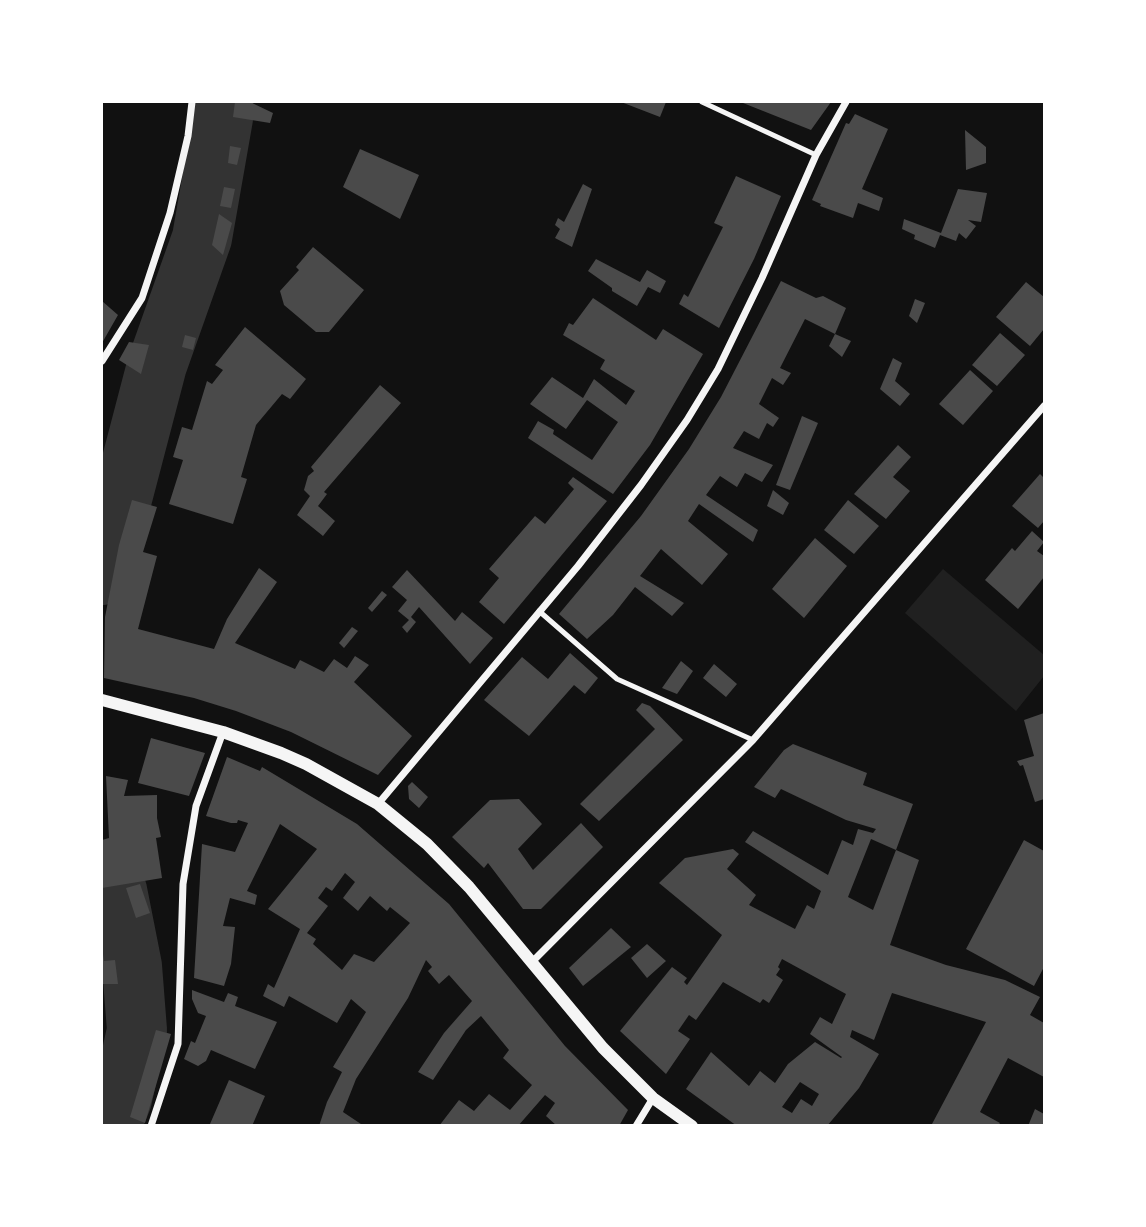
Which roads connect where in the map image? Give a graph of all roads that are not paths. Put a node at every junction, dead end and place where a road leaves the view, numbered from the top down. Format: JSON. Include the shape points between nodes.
{"nodes":[{"id":1,"x":192,"y":102,"type":"edge"},
{"id":2,"x":702,"y":102,"type":"edge"},
{"id":3,"x":846,"y":102,"type":"edge"},
{"id":4,"x":816,"y":155,"type":"junction"},
{"id":5,"x":102,"y":361,"type":"edge"},
{"id":6,"x":1045,"y":406,"type":"edge"},
{"id":7,"x":539,"y":611,"type":"junction"},
{"id":8,"x":105,"y":701,"type":"edge"},
{"id":9,"x":223,"y":732,"type":"junction"},
{"id":10,"x":752,"y":740,"type":"junction"},
{"id":11,"x":377,"y":804,"type":"junction"},
{"id":12,"x":533,"y":961,"type":"junction"},
{"id":13,"x":653,"y":1098,"type":"junction"},
{"id":14,"x":151,"y":1125,"type":"edge"},
{"id":15,"x":636,"y":1125,"type":"edge"},
{"id":16,"x":692,"y":1125,"type":"edge"}],
"edges":[{"from":1,"to":5,"type":"street","via":[[170,213],[142,298]]},
{"from":2,"to":4,"type":"lane"},
{"from":3,"to":4,"type":"street"},
{"from":4,"to":7,"type":"street","via":[[762,278],[694,410],[641,485]]},
{"from":6,"to":10,"type":"street"},
{"from":7,"to":10,"type":"lane","via":[[617,679]]},
{"from":7,"to":11,"type":"street"},
{"from":8,"to":9,"type":"street"},
{"from":9,"to":11,"type":"street","via":[[306,764]]},
{"from":9,"to":14,"type":"street","via":[[196,806],[183,884],[178,1044]]},
{"from":10,"to":12,"type":"street"},
{"from":11,"to":12,"type":"street","via":[[427,844]]},
{"from":12,"to":13,"type":"street","via":[[603,1048]]},
{"from":13,"to":15,"type":"street"},
{"from":13,"to":16,"type":"street"}]}
